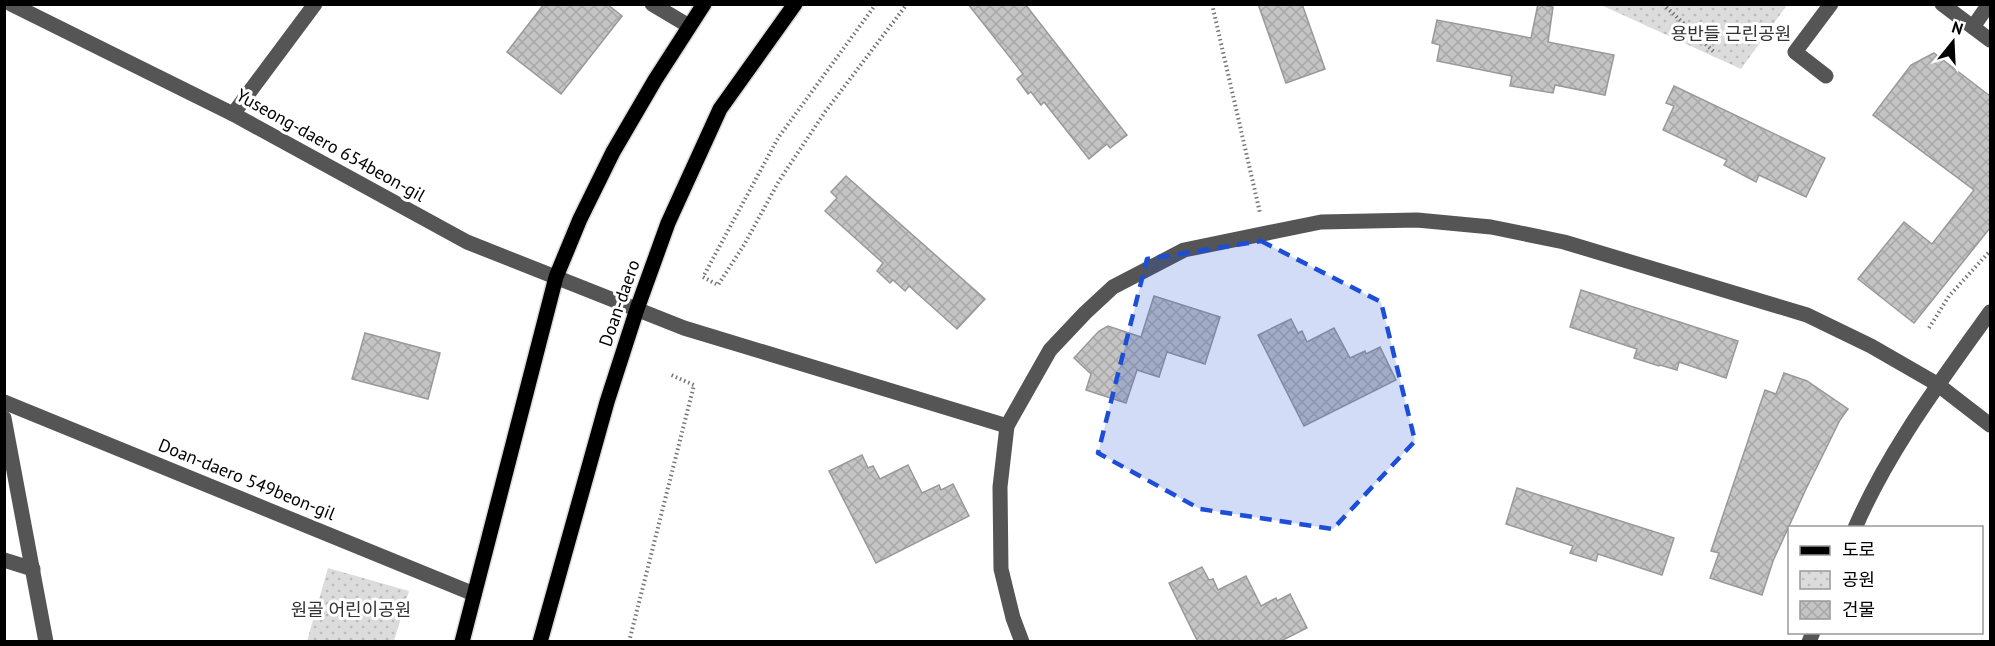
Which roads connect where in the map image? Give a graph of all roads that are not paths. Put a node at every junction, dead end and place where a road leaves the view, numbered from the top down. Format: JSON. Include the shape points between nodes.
{"nodes":[{"id":1,"x":11,"y":4,"type":"edge"},
{"id":2,"x":315,"y":4,"type":"edge"},
{"id":3,"x":652,"y":4,"type":"edge"},
{"id":4,"x":704,"y":4,"type":"edge"},
{"id":5,"x":795,"y":4,"type":"edge"},
{"id":6,"x":1832,"y":4,"type":"edge"},
{"id":7,"x":1942,"y":4,"type":"edge"},
{"id":8,"x":1989,"y":4,"type":"edge"},
{"id":9,"x":689,"y":26,"type":"junction"},
{"id":10,"x":1973,"y":27,"type":"junction"},
{"id":11,"x":1990,"y":40,"type":"edge"},
{"id":12,"x":1826,"y":76,"type":"dead end"},
{"id":13,"x":234,"y":114,"type":"junction"},
{"id":14,"x":556,"y":278,"type":"junction"},
{"id":15,"x":637,"y":309,"type":"junction"},
{"id":16,"x":1990,"y":312,"type":"edge"},
{"id":17,"x":1937,"y":384,"type":"junction"},
{"id":18,"x":4,"y":402,"type":"edge"},
{"id":19,"x":4,"y":418,"type":"edge"},
{"id":20,"x":1990,"y":425,"type":"edge"},
{"id":21,"x":1007,"y":426,"type":"junction"},
{"id":22,"x":1856,"y":526,"type":"edge"},
{"id":23,"x":4,"y":560,"type":"edge"},
{"id":24,"x":33,"y":569,"type":"junction"},
{"id":25,"x":474,"y":594,"type":"junction"},
{"id":26,"x":46,"y":642,"type":"edge"},
{"id":27,"x":462,"y":642,"type":"edge"},
{"id":28,"x":540,"y":642,"type":"edge"},
{"id":29,"x":1022,"y":642,"type":"edge"}],
"edges":[{"from":1,"to":13,"type":"street","name":"Yuseong-daero 654beon-gil"},
{"from":2,"to":13,"type":"street"},
{"from":3,"to":9,"type":"street"},
{"from":4,"to":9,"type":"main road"},
{"from":5,"to":15,"type":"main road","name":"Doan-daero","via":[[720,109],[668,223]]},
{"from":6,"to":12,"type":"street","via":[[1795,52]]},
{"from":7,"to":10,"type":"street"},
{"from":8,"to":10,"type":"street"},
{"from":9,"to":14,"type":"main road","via":[[613,152]]},
{"from":10,"to":11,"type":"street"},
{"from":13,"to":14,"type":"street","name":"Yuseong-daero 654beon-gil","via":[[467,242]]},
{"from":14,"to":15,"type":"street","name":"Yuseong-daero 654beon-gil"},
{"from":14,"to":25,"type":"main road"},
{"from":15,"to":21,"type":"street","name":"Yuseong-daero 654beon-gil","via":[[684,328]]},
{"from":15,"to":28,"type":"main road","name":"Doan-daero"},
{"from":16,"to":17,"type":"street"},
{"from":17,"to":20,"type":"street"},
{"from":17,"to":21,"type":"street","via":[[1807,315],[1564,242],[1491,227],[1418,220],[1321,222],[1184,250],[1113,287],[1050,350]]},
{"from":17,"to":22,"type":"street","via":[[1867,500]]},
{"from":18,"to":25,"type":"street","name":"Doan-daero 549beon-gil"},
{"from":19,"to":24,"type":"street"},
{"from":21,"to":29,"type":"street","via":[[1000,487],[1001,568]]},
{"from":23,"to":24,"type":"street"},
{"from":24,"to":26,"type":"street"},
{"from":25,"to":27,"type":"main road"}]}
